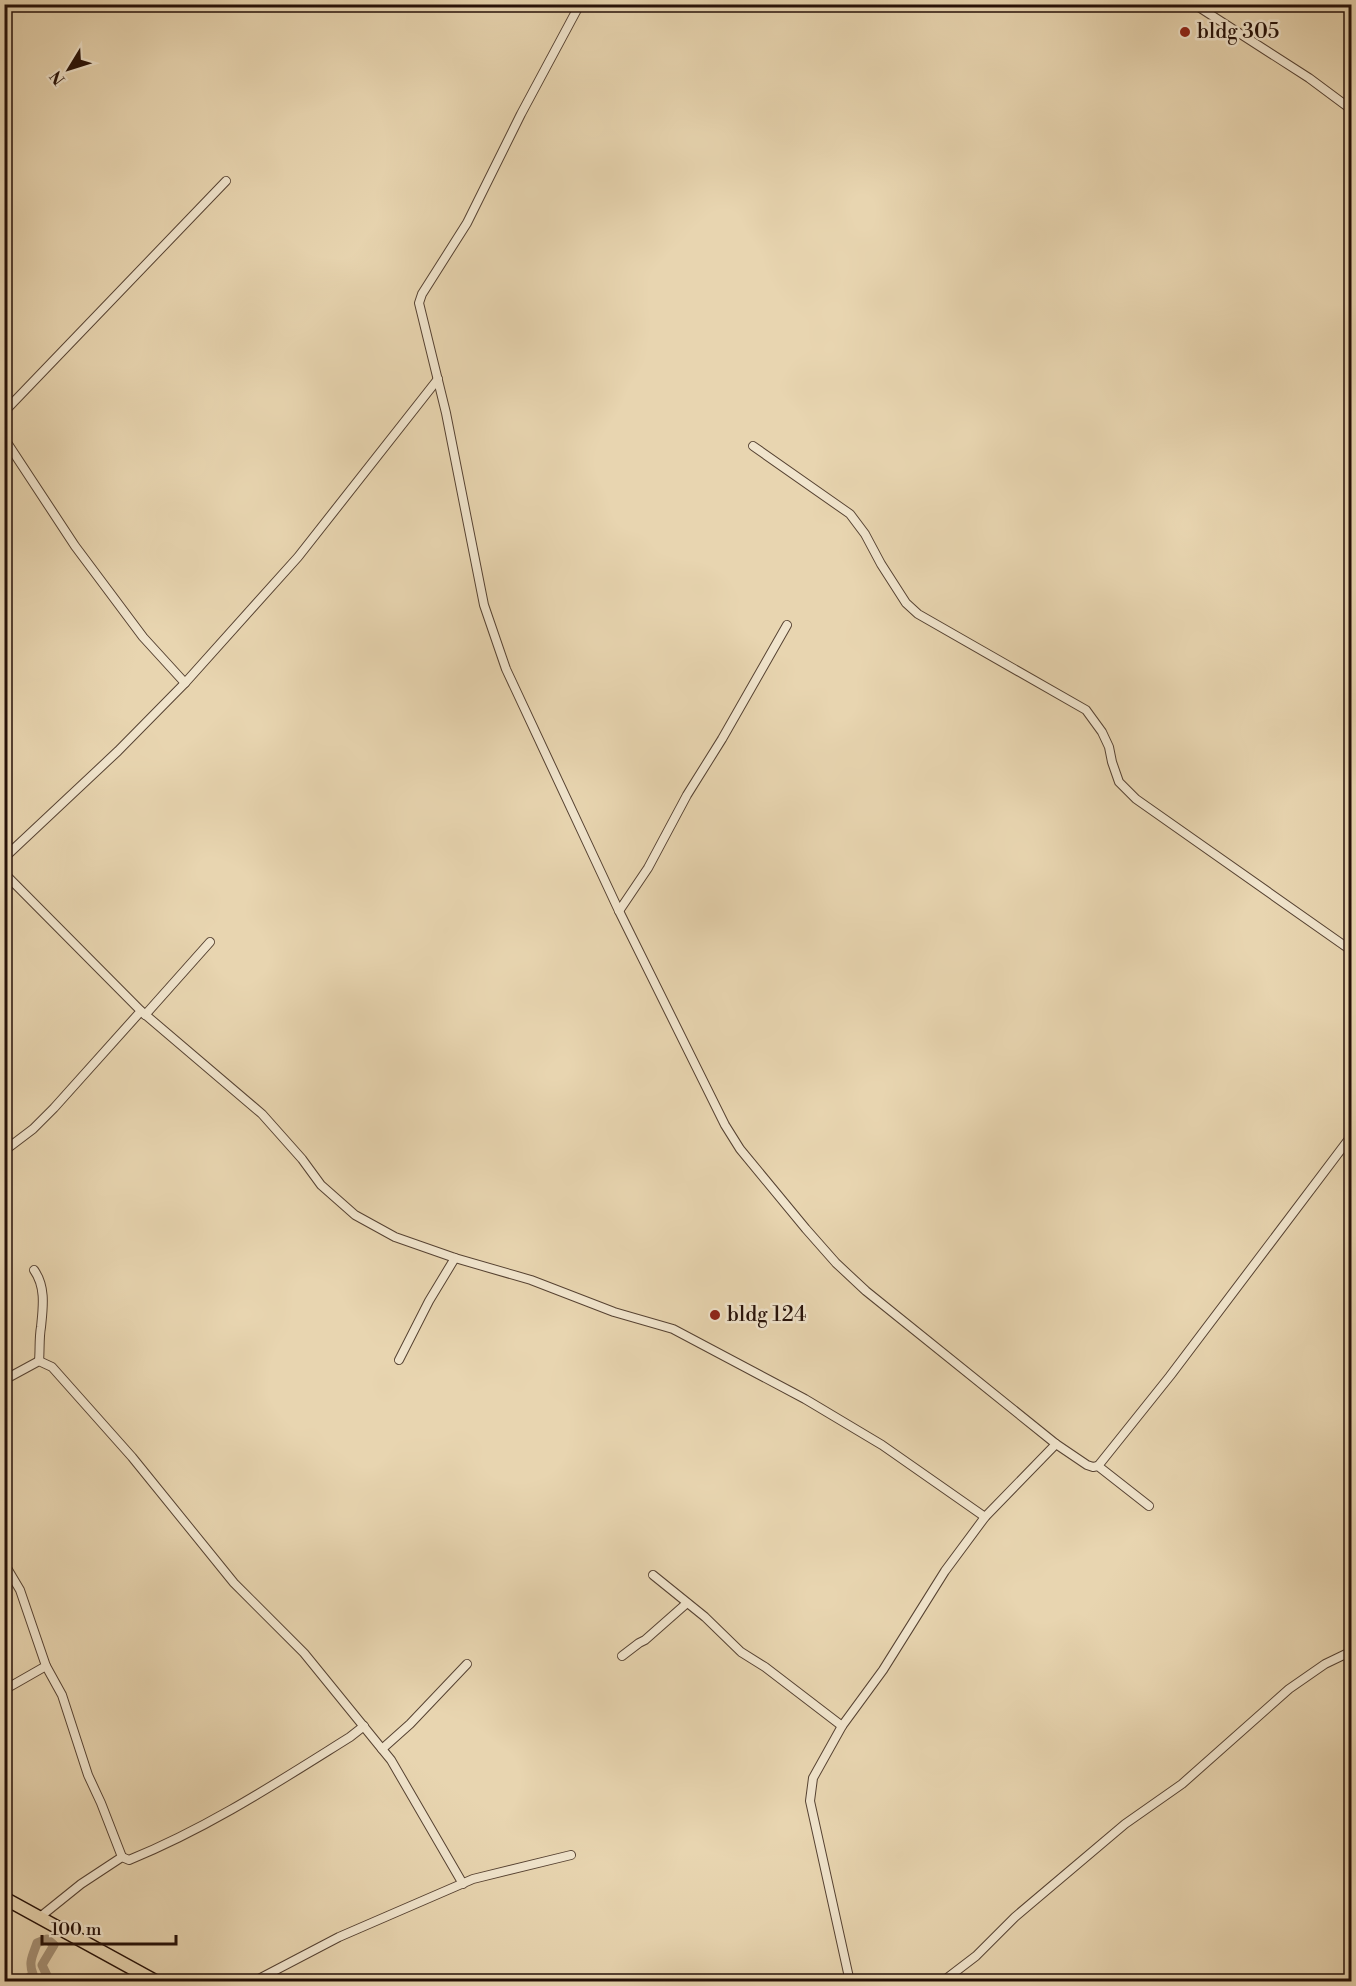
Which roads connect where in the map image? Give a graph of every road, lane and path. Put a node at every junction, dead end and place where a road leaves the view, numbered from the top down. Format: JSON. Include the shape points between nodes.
{"nodes":[{"id":1,"x":580,"y":4,"type":"edge"},
{"id":2,"x":1194,"y":4,"type":"edge"},
{"id":3,"x":1352,"y":110,"type":"edge"},
{"id":4,"x":225,"y":181,"type":"dead end"},
{"id":5,"x":438,"y":379,"type":"junction"},
{"id":6,"x":4,"y":412,"type":"edge"},
{"id":7,"x":4,"y":438,"type":"edge"},
{"id":8,"x":753,"y":446,"type":"dead end"},
{"id":9,"x":787,"y":625,"type":"dead end"},
{"id":10,"x":185,"y":683,"type":"junction"},
{"id":11,"x":4,"y":858,"type":"edge"},
{"id":12,"x":4,"y":873,"type":"edge"},
{"id":13,"x":619,"y":911,"type":"junction"},
{"id":14,"x":210,"y":942,"type":"dead end"},
{"id":15,"x":1352,"y":951,"type":"edge"},
{"id":16,"x":143,"y":1013,"type":"junction"},
{"id":17,"x":1352,"y":1135,"type":"edge"},
{"id":18,"x":4,"y":1151,"type":"edge"},
{"id":19,"x":455,"y":1258,"type":"junction"},
{"id":20,"x":34,"y":1270,"type":"dead end"},
{"id":21,"x":399,"y":1360,"type":"dead end"},
{"id":22,"x":39,"y":1361,"type":"junction"},
{"id":23,"x":4,"y":1380,"type":"edge"},
{"id":24,"x":1056,"y":1444,"type":"junction"},
{"id":25,"x":1098,"y":1466,"type":"junction"},
{"id":26,"x":1149,"y":1506,"type":"dead end"},
{"id":27,"x":985,"y":1517,"type":"junction"},
{"id":28,"x":4,"y":1563,"type":"edge"},
{"id":29,"x":653,"y":1575,"type":"dead end"},
{"id":30,"x":687,"y":1603,"type":"junction"},
{"id":31,"x":1352,"y":1651,"type":"edge"},
{"id":32,"x":622,"y":1656,"type":"dead end"},
{"id":33,"x":466,"y":1664,"type":"dead end"},
{"id":34,"x":46,"y":1666,"type":"junction"},
{"id":35,"x":4,"y":1690,"type":"edge"},
{"id":36,"x":842,"y":1725,"type":"junction"},
{"id":37,"x":364,"y":1726,"type":"junction"},
{"id":38,"x":382,"y":1749,"type":"junction"},
{"id":39,"x":571,"y":1855,"type":"dead end"},
{"id":40,"x":122,"y":1857,"type":"junction"},
{"id":41,"x":463,"y":1884,"type":"junction"},
{"id":42,"x":4,"y":1898,"type":"edge"},
{"id":43,"x":40,"y":1917,"type":"junction"},
{"id":44,"x":157,"y":1982,"type":"edge"},
{"id":45,"x":253,"y":1982,"type":"edge"},
{"id":46,"x":850,"y":1982,"type":"edge"},
{"id":47,"x":942,"y":1982,"type":"edge"}],
"edges":[{"from":1,"to":5,"type":"street","via":[[467,223],[420,298]]},
{"from":2,"to":3,"type":"street"},
{"from":4,"to":6,"type":"street"},
{"from":5,"to":10,"type":"street","via":[[298,557]]},
{"from":5,"to":13,"type":"street","via":[[484,604],[503,658]]},
{"from":7,"to":10,"type":"street","via":[[75,546],[143,637]]},
{"from":8,"to":15,"type":"street","via":[[850,514],[906,603],[918,614],[1086,710],[1109,747],[1119,783],[1136,799]]},
{"from":9,"to":13,"type":"street","via":[[648,868]]},
{"from":10,"to":11,"type":"street","via":[[118,752]]},
{"from":12,"to":16,"type":"street"},
{"from":13,"to":24,"type":"street","via":[[725,1125],[778,1196],[866,1291]]},
{"from":14,"to":16,"type":"street"},
{"from":16,"to":18,"type":"street","via":[[33,1129]]},
{"from":16,"to":19,"type":"street","via":[[262,1114],[321,1185],[355,1215],[395,1237]]},
{"from":17,"to":25,"type":"street"},
{"from":19,"to":21,"type":"street"},
{"from":19,"to":27,"type":"street","via":[[673,1329],[882,1445]]},
{"from":20,"to":22,"type":"street","via":[[44,1306]]},
{"from":22,"to":23,"type":"street"},
{"from":22,"to":37,"type":"street","via":[[52,1367],[132,1457],[234,1583],[304,1653]]},
{"from":24,"to":25,"type":"street","via":[[1087,1465]]},
{"from":24,"to":27,"type":"street"},
{"from":25,"to":26,"type":"street"},
{"from":27,"to":36,"type":"street"},
{"from":28,"to":34,"type":"street","via":[[20,1590]]},
{"from":29,"to":30,"type":"street"},
{"from":30,"to":32,"type":"street"},
{"from":30,"to":36,"type":"street","via":[[741,1652]]},
{"from":31,"to":47,"type":"street","via":[[1289,1689],[1182,1784],[1125,1824]]},
{"from":33,"to":38,"type":"street"},
{"from":34,"to":35,"type":"street"},
{"from":34,"to":40,"type":"street","via":[[62,1695],[88,1775]]},
{"from":36,"to":46,"type":"street","via":[[813,1778],[810,1801]]},
{"from":37,"to":38,"type":"street"},
{"from":37,"to":40,"type":"street","via":[[224,1815],[129,1860]]},
{"from":38,"to":41,"type":"street"},
{"from":39,"to":41,"type":"street"},
{"from":40,"to":43,"type":"street"},
{"from":41,"to":45,"type":"street","via":[[339,1937]]},
{"from":42,"to":43,"type":"main road"},
{"from":43,"to":44,"type":"main road"}]}
